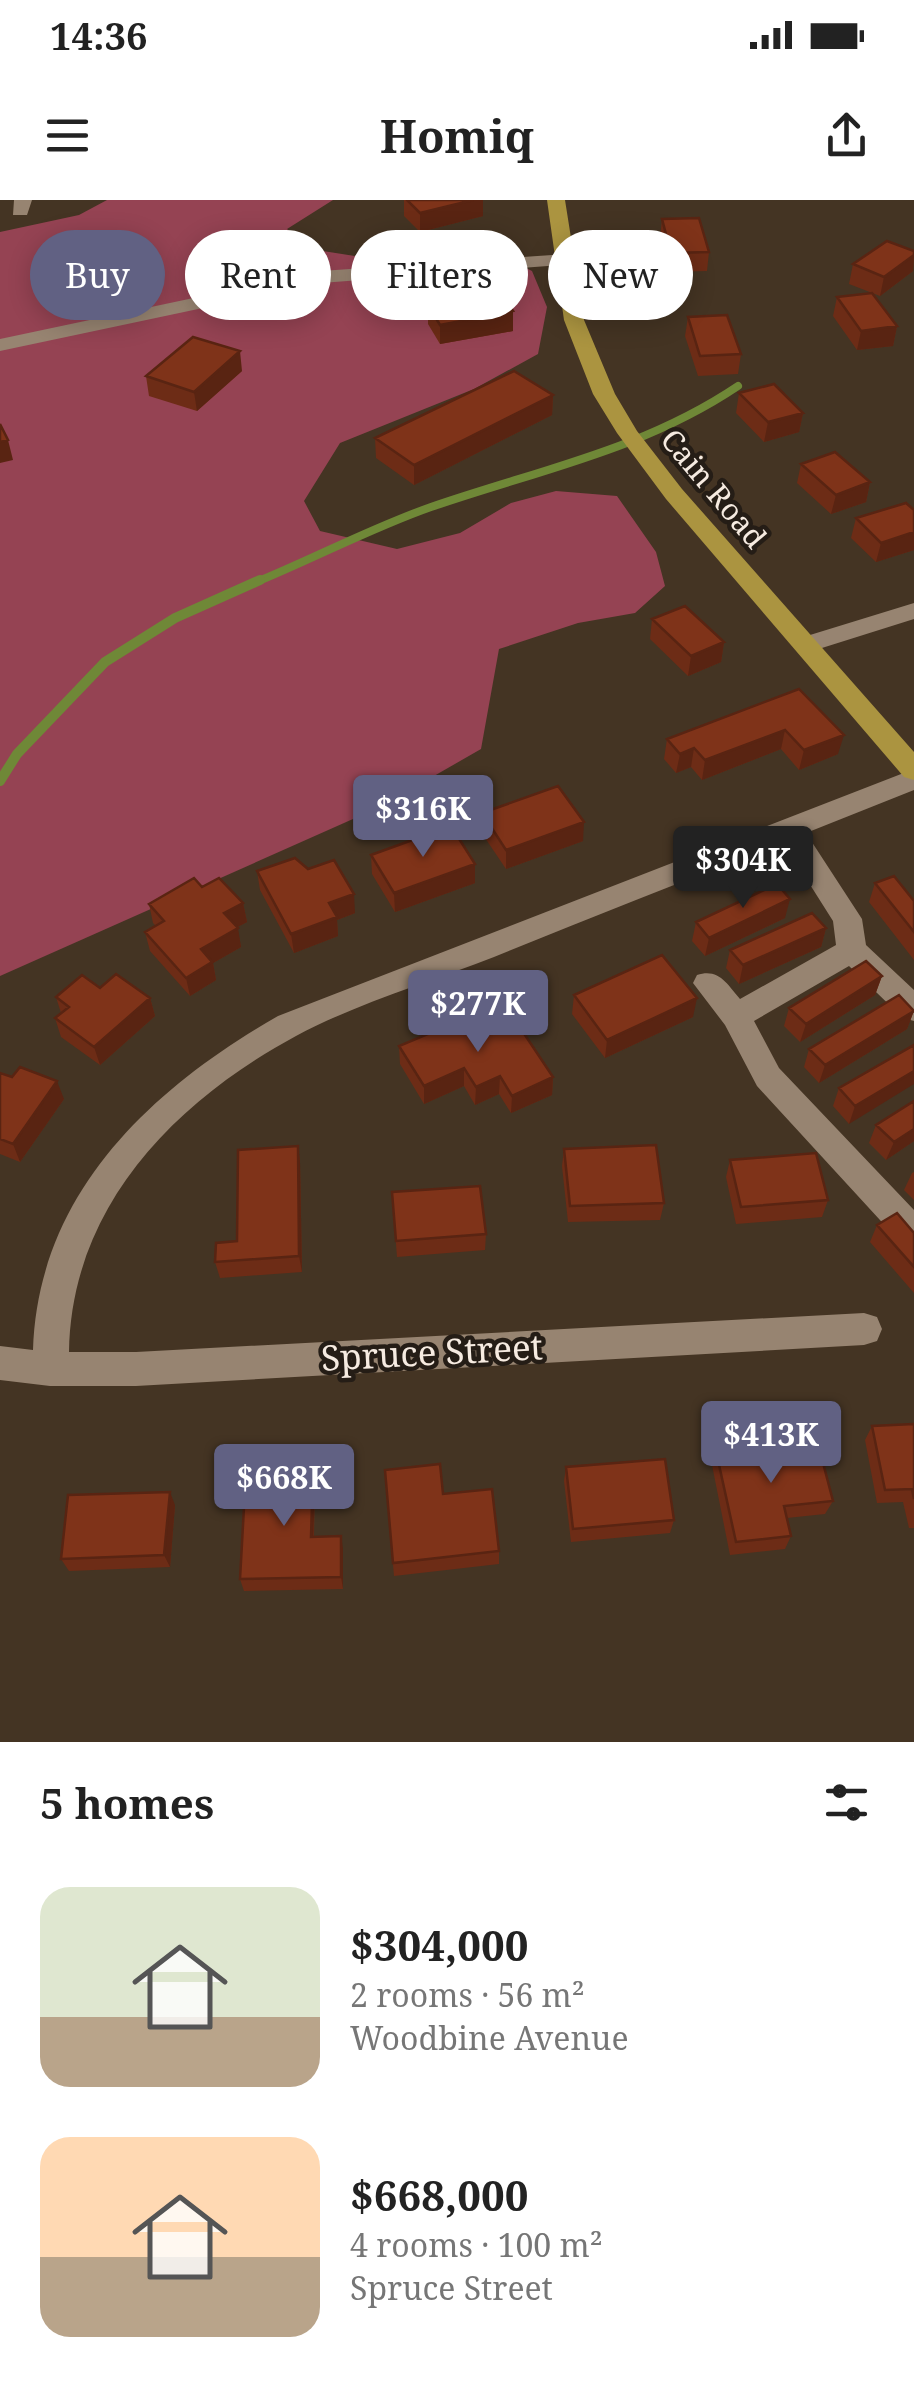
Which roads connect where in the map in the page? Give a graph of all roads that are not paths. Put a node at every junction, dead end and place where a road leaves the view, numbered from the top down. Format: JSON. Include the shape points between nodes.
{"nodes":[{"id":1,"x":556,"y":200,"type":"edge"},
{"id":2,"x":562,"y":230,"type":"edge"},
{"id":3,"x":548,"y":261,"type":"edge"},
{"id":4,"x":574,"y":320,"type":"edge"},
{"id":5,"x":0,"y":345,"type":"edge"},
{"id":6,"x":914,"y":611,"type":"edge"},
{"id":7,"x":806,"y":645,"type":"junction"},
{"id":8,"x":914,"y":770,"type":"edge"},
{"id":9,"x":914,"y":779,"type":"edge"},
{"id":10,"x":788,"y":827,"type":"junction"},
{"id":11,"x":852,"y":950,"type":"junction"},
{"id":12,"x":708,"y":983,"type":"dead end"},
{"id":13,"x":913,"y":1006,"type":"edge"},
{"id":14,"x":736,"y":1016,"type":"junction"},
{"id":15,"x":914,"y":1233,"type":"edge"},
{"id":16,"x":864,"y":1330,"type":"dead end"},
{"id":17,"x":0,"y":1363,"type":"edge"},
{"id":18,"x":50,"y":1369,"type":"junction"}],
"edges":[{"from":1,"to":2,"type":"main road","name":"Cain Road"},
{"from":3,"to":5,"type":"street","via":[[322,277]]},
{"from":4,"to":7,"type":"main road","name":"Cain Road","via":[[626,430]]},
{"from":6,"to":7,"type":"street"},
{"from":7,"to":8,"type":"main road","name":"Cain Road"},
{"from":9,"to":10,"type":"street"},
{"from":10,"to":11,"type":"street","via":[[847,919]]},
{"from":10,"to":18,"type":"street","via":[[290,1025],[202,1078],[129,1151],[98,1194],[55,1293]]},
{"from":11,"to":13,"type":"street"},
{"from":11,"to":14,"type":"street"},
{"from":12,"to":14,"type":"street"},
{"from":14,"to":15,"type":"street","via":[[768,1077]]},
{"from":16,"to":18,"type":"street","name":"Spruce Street"},
{"from":17,"to":18,"type":"street","name":"Spruce Street"}]}
